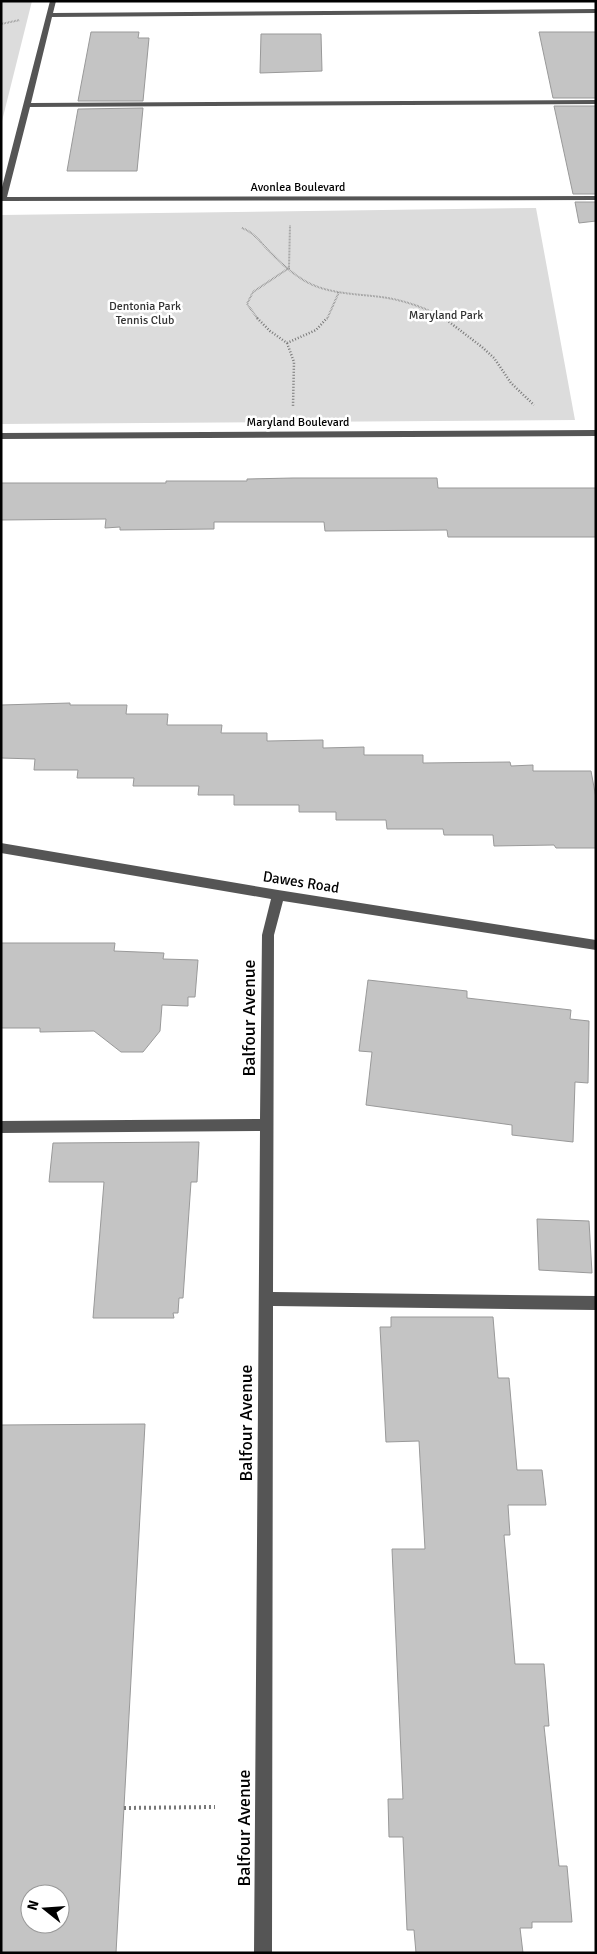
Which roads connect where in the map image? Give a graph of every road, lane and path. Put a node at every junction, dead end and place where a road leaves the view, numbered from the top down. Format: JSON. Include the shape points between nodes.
{"nodes":[{"id":1,"x":53,"y":1,"type":"edge"},
{"id":2,"x":596,"y":11,"type":"edge"},
{"id":3,"x":51,"y":15,"type":"junction"},
{"id":4,"x":596,"y":102,"type":"edge"},
{"id":5,"x":26,"y":105,"type":"junction"},
{"id":6,"x":291,"y":198,"type":"junction"},
{"id":7,"x":596,"y":198,"type":"edge"},
{"id":8,"x":2,"y":199,"type":"edge"},
{"id":9,"x":240,"y":227,"type":"dead end"},
{"id":10,"x":289,"y":268,"type":"junction"},
{"id":11,"x":339,"y":292,"type":"junction"},
{"id":12,"x":287,"y":342,"type":"junction"},
{"id":13,"x":552,"y":433,"type":"junction"},
{"id":14,"x":596,"y":433,"type":"edge"},
{"id":15,"x":292,"y":434,"type":"junction"},
{"id":16,"x":1,"y":436,"type":"edge"},
{"id":17,"x":1,"y":848,"type":"edge"},
{"id":18,"x":278,"y":895,"type":"junction"},
{"id":19,"x":596,"y":945,"type":"edge"},
{"id":20,"x":267,"y":1125,"type":"junction"},
{"id":21,"x":1,"y":1127,"type":"edge"},
{"id":22,"x":266,"y":1300,"type":"junction"},
{"id":23,"x":596,"y":1303,"type":"edge"},
{"id":24,"x":215,"y":1807,"type":"dead end"},
{"id":25,"x":124,"y":1808,"type":"dead end"},
{"id":26,"x":262,"y":1953,"type":"edge"}],
"edges":[{"from":1,"to":3,"type":"street"},
{"from":2,"to":3,"type":"street"},
{"from":3,"to":5,"type":"street"},
{"from":4,"to":5,"type":"street"},
{"from":5,"to":8,"type":"street"},
{"from":6,"to":7,"type":"street","name":"Avonlea Boulevard"},
{"from":6,"to":8,"type":"street","name":"Avonlea Boulevard"},
{"from":6,"to":10,"type":"path"},
{"from":9,"to":10,"type":"path","via":[[248,229]]},
{"from":10,"to":11,"type":"path","via":[[316,286]]},
{"from":10,"to":12,"type":"path","via":[[253,292],[247,304],[254,317]]},
{"from":11,"to":12,"type":"path","via":[[326,324]]},
{"from":11,"to":13,"type":"path","via":[[401,300],[454,323],[493,357],[520,393],[550,419]]},
{"from":12,"to":15,"type":"path","via":[[294,362]]},
{"from":13,"to":14,"type":"street","name":"Maryland Boulevard"},
{"from":13,"to":15,"type":"street","name":"Maryland Boulevard"},
{"from":15,"to":16,"type":"street","name":"Maryland Boulevard"},
{"from":17,"to":18,"type":"street","name":"Dawes Road"},
{"from":18,"to":19,"type":"street","name":"Dawes Road"},
{"from":18,"to":20,"type":"street","name":"Balfour Avenue","via":[[268,935]]},
{"from":20,"to":21,"type":"street"},
{"from":20,"to":22,"type":"street","name":"Balfour Avenue"},
{"from":22,"to":23,"type":"street"},
{"from":22,"to":26,"type":"street","name":"Balfour Avenue"},
{"from":24,"to":25,"type":"path"}]}
